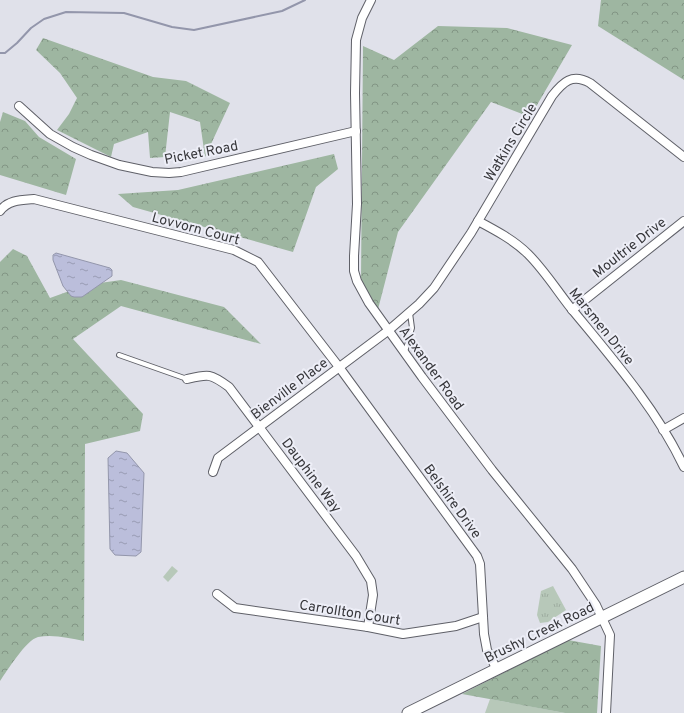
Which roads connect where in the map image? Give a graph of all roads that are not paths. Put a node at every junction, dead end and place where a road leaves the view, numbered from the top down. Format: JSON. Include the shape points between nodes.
{"nodes":[{"id":1,"x":371,"y":0,"type":"edge"},
{"id":2,"x":19,"y":106,"type":"dead end"},
{"id":3,"x":356,"y":131,"type":"junction"},
{"id":4,"x":684,"y":157,"type":"edge"},
{"id":5,"x":0,"y":211,"type":"edge"},
{"id":6,"x":478,"y":221,"type":"junction"},
{"id":7,"x":684,"y":221,"type":"edge"},
{"id":8,"x":572,"y":310,"type":"junction"},
{"id":9,"x":409,"y":312,"type":"junction"},
{"id":10,"x":389,"y":330,"type":"junction"},
{"id":11,"x":405,"y":353,"type":"junction"},
{"id":12,"x":119,"y":355,"type":"dead end"},
{"id":13,"x":339,"y":367,"type":"junction"},
{"id":14,"x":186,"y":379,"type":"joint"},
{"id":15,"x":684,"y":418,"type":"edge"},
{"id":16,"x":259,"y":427,"type":"junction"},
{"id":17,"x":663,"y":430,"type":"junction"},
{"id":18,"x":684,"y":467,"type":"edge"},
{"id":19,"x":213,"y":472,"type":"dead end"},
{"id":20,"x":684,"y":577,"type":"edge"},
{"id":21,"x":217,"y":594,"type":"dead end"},
{"id":22,"x":483,"y":617,"type":"junction"},
{"id":23,"x":602,"y":618,"type":"junction"},
{"id":24,"x":368,"y":627,"type":"junction"},
{"id":25,"x":497,"y":670,"type":"junction"},
{"id":26,"x":408,"y":713,"type":"edge"},
{"id":27,"x":606,"y":713,"type":"edge"}],
"edges":[{"from":1,"to":3,"type":"street","name":"Alexander Road","via":[[362,18],[356,40]]},
{"from":2,"to":3,"type":"street","name":"Picket Road","via":[[50,134],[72,147],[119,164],[159,173],[181,172]]},
{"from":3,"to":10,"type":"street","name":"Alexander Road","via":[[357,204],[354,271],[361,290]]},
{"from":4,"to":6,"type":"street","name":"Watkins Circle","via":[[590,83],[580,79],[568,80],[560,85],[552,96]]},
{"from":5,"to":13,"type":"street","name":"Lovvorn Court","via":[[4,205],[34,199],[234,250],[258,262]]},
{"from":6,"to":8,"type":"street","name":"Marsmen Drive","via":[[528,254]]},
{"from":6,"to":9,"type":"street","name":"Watkins Circle","via":[[434,288]]},
{"from":7,"to":8,"type":"street","name":"Moultrie Drive"},
{"from":8,"to":17,"type":"street","name":"Marsmen Drive","via":[[629,381]]},
{"from":9,"to":10,"type":"street","name":"Watkins Circle"},
{"from":9,"to":11,"type":"lane","via":[[412,328]]},
{"from":10,"to":11,"type":"street","name":"Alexander Road"},
{"from":10,"to":13,"type":"street","name":"Bienville Place"},
{"from":11,"to":23,"type":"street","name":"Alexander Road","via":[[492,470],[572,569],[591,596]]},
{"from":12,"to":14,"type":"lane"},
{"from":13,"to":16,"type":"street","name":"Bienville Place"},
{"from":13,"to":22,"type":"street","name":"Belshire Drive","via":[[477,556],[480,564]]},
{"from":14,"to":16,"type":"street","name":"Dauphine Way","via":[[206,374],[217,378],[229,387]]},
{"from":15,"to":17,"type":"street"},
{"from":16,"to":19,"type":"street","name":"Bienville Place","via":[[218,458]]},
{"from":16,"to":24,"type":"street","name":"Dauphine Way","via":[[356,556],[371,581],[373,595]]},
{"from":17,"to":18,"type":"street","name":"Marsmen Drive"},
{"from":20,"to":23,"type":"main road","name":"Brushy Creek Road"},
{"from":21,"to":24,"type":"street","name":"Carrollton Court","via":[[235,608]]},
{"from":22,"to":24,"type":"street","name":"Carrollton Court","via":[[438,630],[403,634]]},
{"from":22,"to":25,"type":"street","name":"Belshire Drive","via":[[487,650]]},
{"from":23,"to":25,"type":"main road","name":"Brushy Creek Road"},
{"from":23,"to":27,"type":"street","name":"Alexander Road","via":[[610,635]]},
{"from":25,"to":26,"type":"main road","name":"Brushy Creek Road"}]}
